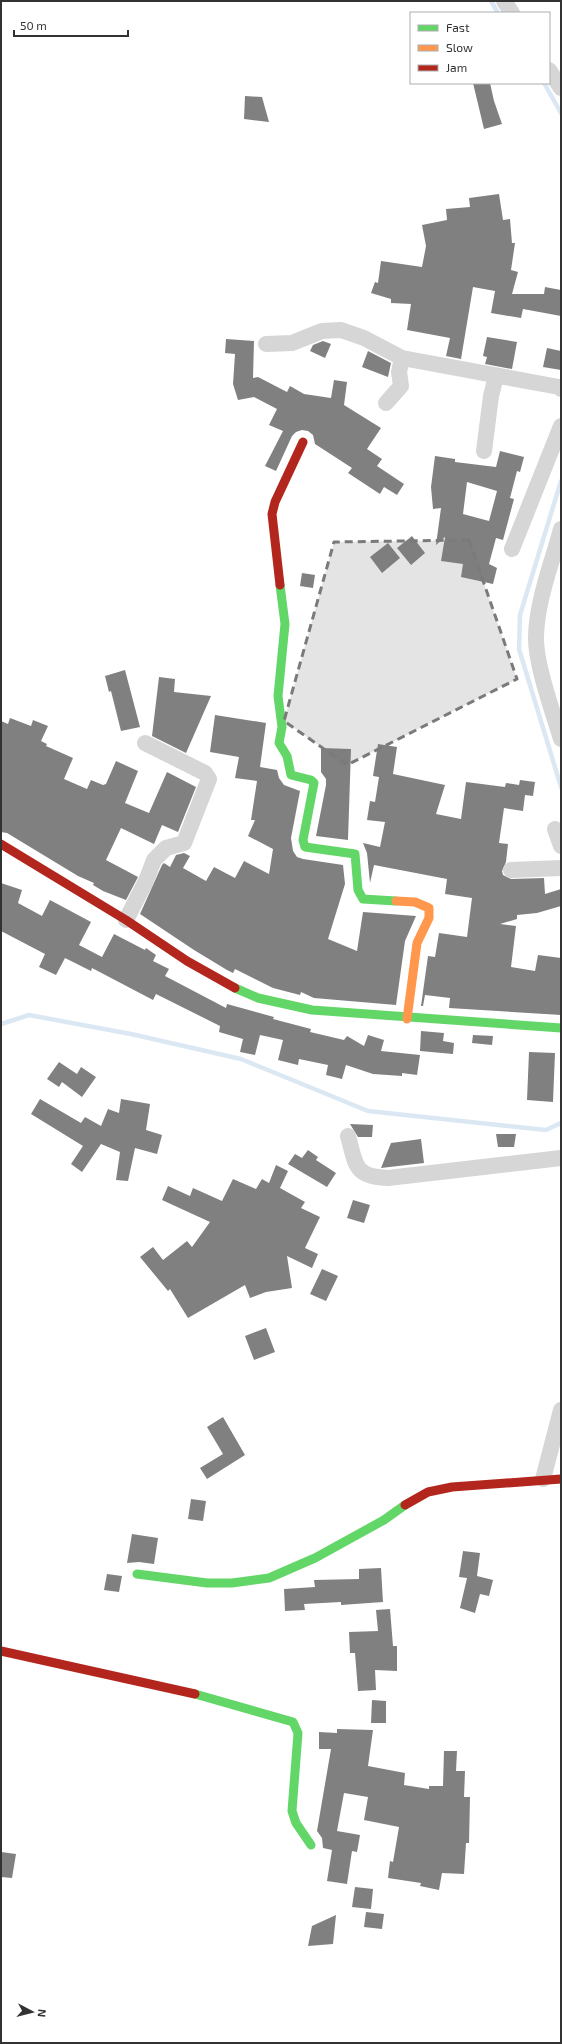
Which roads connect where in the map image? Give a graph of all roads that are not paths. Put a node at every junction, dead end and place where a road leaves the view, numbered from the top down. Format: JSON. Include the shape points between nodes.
{"nodes":[{"id":1,"x":504,"y":1,"type":"edge"},
{"id":2,"x":511,"y":12,"type":"edge"},
{"id":3,"x":550,"y":72,"type":"edge"},
{"id":4,"x":561,"y":88,"type":"edge"},
{"id":5,"x":266,"y":344,"type":"dead end"},
{"id":6,"x":402,"y":358,"type":"junction"},
{"id":7,"x":496,"y":376,"type":"junction"},
{"id":8,"x":561,"y":389,"type":"edge"},
{"id":9,"x":386,"y":402,"type":"dead end"},
{"id":10,"x":561,"y":426,"type":"edge"},
{"id":11,"x":303,"y":442,"type":"dead end"},
{"id":12,"x":484,"y":451,"type":"dead end"},
{"id":13,"x":561,"y":529,"type":"edge"},
{"id":14,"x":512,"y":549,"type":"dead end"},
{"id":15,"x":561,"y":739,"type":"edge"},
{"id":16,"x":145,"y":743,"type":"dead end"},
{"id":17,"x":555,"y":829,"type":"dead end"},
{"id":18,"x":1,"y":844,"type":"edge"},
{"id":19,"x":561,"y":846,"type":"edge"},
{"id":20,"x":561,"y":868,"type":"edge"},
{"id":21,"x":511,"y":870,"type":"dead end"},
{"id":22,"x":126,"y":920,"type":"junction"},
{"id":23,"x":407,"y":1019,"type":"junction"},
{"id":24,"x":561,"y":1028,"type":"edge"},
{"id":25,"x":348,"y":1136,"type":"dead end"},
{"id":26,"x":561,"y":1158,"type":"edge"},
{"id":27,"x":561,"y":1410,"type":"edge"},
{"id":28,"x":543,"y":1478,"type":"junction"},
{"id":29,"x":561,"y":1479,"type":"edge"},
{"id":30,"x":137,"y":1574,"type":"dead end"},
{"id":31,"x":1,"y":1651,"type":"edge"},
{"id":32,"x":311,"y":1845,"type":"dead end"}],
"edges":[{"from":1,"to":2,"type":"street"},
{"from":3,"to":4,"type":"street"},
{"from":5,"to":6,"type":"street","via":[[292,343],[322,331],[341,330],[364,338]]},
{"from":6,"to":7,"type":"street"},
{"from":6,"to":9,"type":"street","via":[[399,372],[401,387]]},
{"from":7,"to":8,"type":"street"},
{"from":7,"to":12,"type":"street","via":[[490,396]]},
{"from":10,"to":14,"type":"street"},
{"from":11,"to":23,"type":"street","via":[[272,514],[285,624],[278,696],[282,727],[279,743],[287,756],[291,775],[314,783],[303,840],[305,847],[355,854],[358,890],[363,899],[412,902],[429,908],[430,918],[417,943]]},
{"from":13,"to":15,"type":"street","via":[[540,608],[536,637],[544,680]]},
{"from":16,"to":22,"type":"street","via":[[205,773],[209,779],[184,843],[166,848],[154,860]]},
{"from":17,"to":19,"type":"street"},
{"from":18,"to":22,"type":"street"},
{"from":20,"to":21,"type":"street"},
{"from":22,"to":23,"type":"street","via":[[187,962],[258,998],[312,1010]]},
{"from":23,"to":24,"type":"street"},
{"from":25,"to":26,"type":"street","via":[[358,1166],[363,1174],[373,1178]]},
{"from":27,"to":28,"type":"street"},
{"from":28,"to":29,"type":"street"},
{"from":28,"to":30,"type":"street","via":[[452,1487],[428,1492],[315,1558],[269,1578],[232,1584]]},
{"from":31,"to":32,"type":"street","via":[[189,1692],[293,1722],[298,1733],[293,1818]]}]}
